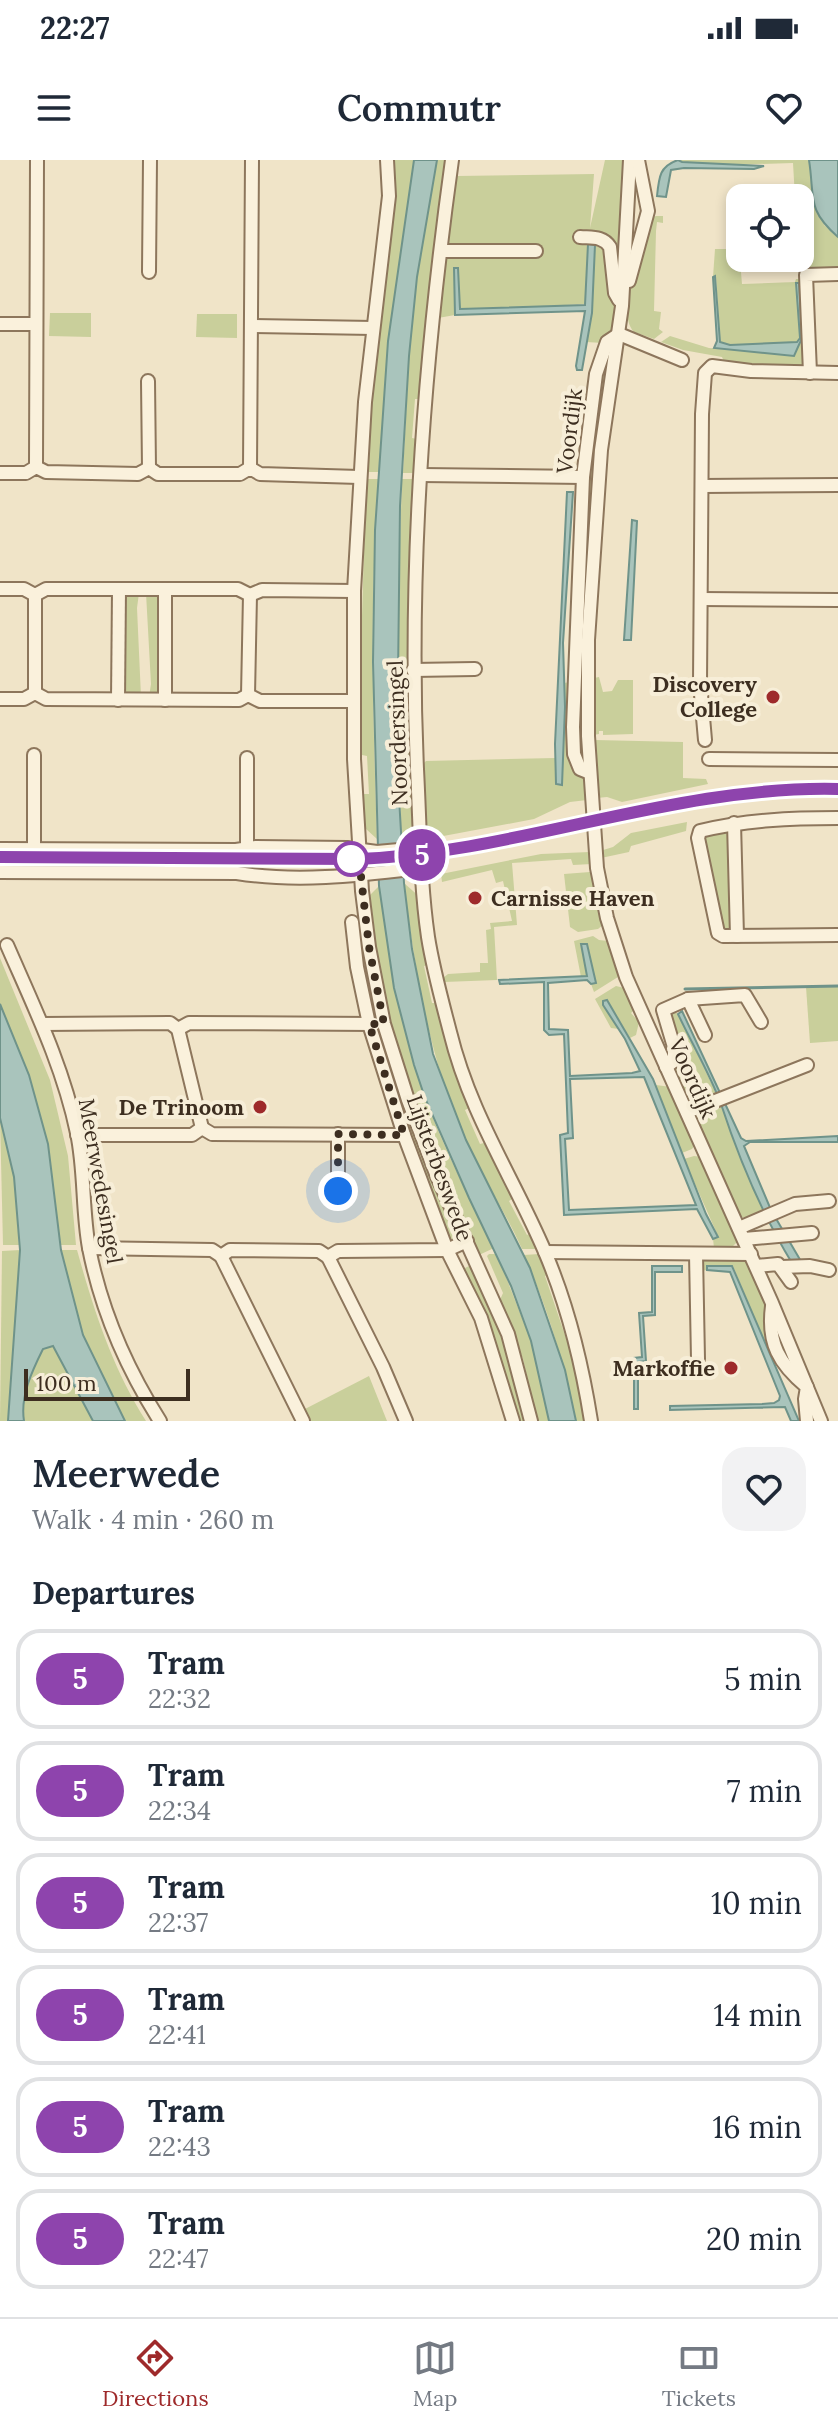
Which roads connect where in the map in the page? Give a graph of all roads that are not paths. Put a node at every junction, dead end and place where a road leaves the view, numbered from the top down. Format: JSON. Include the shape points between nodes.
{"nodes":[{"id":1,"x":37,"y":160,"type":"edge"},
{"id":2,"x":150,"y":160,"type":"edge"},
{"id":3,"x":252,"y":160,"type":"edge"},
{"id":4,"x":387,"y":160,"type":"edge"},
{"id":5,"x":452,"y":160,"type":"edge"},
{"id":6,"x":630,"y":160,"type":"edge"},
{"id":7,"x":638,"y":160,"type":"edge"},
{"id":8,"x":580,"y":237,"type":"dead end"},
{"id":9,"x":441,"y":251,"type":"junction"},
{"id":10,"x":536,"y":251,"type":"dead end"},
{"id":11,"x":149,"y":272,"type":"dead end"},
{"id":12,"x":838,"y":274,"type":"edge"},
{"id":13,"x":622,"y":300,"type":"junction"},
{"id":14,"x":0,"y":324,"type":"edge"},
{"id":15,"x":36,"y":324,"type":"junction"},
{"id":16,"x":252,"y":326,"type":"junction"},
{"id":17,"x":373,"y":328,"type":"junction"},
{"id":18,"x":619,"y":334,"type":"junction"},
{"id":19,"x":682,"y":360,"type":"dead end"},
{"id":20,"x":810,"y":373,"type":"junction"},
{"id":21,"x":838,"y":373,"type":"edge"},
{"id":22,"x":148,"y":381,"type":"dead end"},
{"id":23,"x":36,"y":467,"type":"junction"},
{"id":24,"x":149,"y":468,"type":"junction"},
{"id":25,"x":250,"y":468,"type":"junction"},
{"id":26,"x":0,"y":473,"type":"edge"},
{"id":27,"x":421,"y":475,"type":"junction"},
{"id":28,"x":359,"y":477,"type":"junction"},
{"id":29,"x":583,"y":477,"type":"junction"},
{"id":30,"x":838,"y":485,"type":"edge"},
{"id":31,"x":703,"y":486,"type":"junction"},
{"id":32,"x":0,"y":589,"type":"edge"},
{"id":33,"x":119,"y":590,"type":"junction"},
{"id":34,"x":165,"y":590,"type":"junction"},
{"id":35,"x":354,"y":591,"type":"junction"},
{"id":36,"x":35,"y":595,"type":"junction"},
{"id":37,"x":250,"y":595,"type":"junction"},
{"id":38,"x":701,"y":599,"type":"junction"},
{"id":39,"x":838,"y":600,"type":"edge"},
{"id":40,"x":475,"y":669,"type":"dead end"},
{"id":41,"x":413,"y":670,"type":"junction"},
{"id":42,"x":35,"y":693,"type":"junction"},
{"id":43,"x":248,"y":695,"type":"junction"},
{"id":44,"x":0,"y":699,"type":"edge"},
{"id":45,"x":118,"y":700,"type":"junction"},
{"id":46,"x":165,"y":700,"type":"junction"},
{"id":47,"x":353,"y":701,"type":"junction"},
{"id":48,"x":705,"y":740,"type":"dead end"},
{"id":49,"x":34,"y":755,"type":"dead end"},
{"id":50,"x":247,"y":758,"type":"dead end"},
{"id":51,"x":709,"y":759,"type":"dead end"},
{"id":52,"x":838,"y":760,"type":"edge"},
{"id":53,"x":590,"y":773,"type":"junction"},
{"id":54,"x":838,"y":818,"type":"edge"},
{"id":55,"x":734,"y":823,"type":"junction"},
{"id":56,"x":247,"y":848,"type":"junction"},
{"id":57,"x":421,"y":848,"type":"junction"},
{"id":58,"x":0,"y":849,"type":"edge"},
{"id":59,"x":358,"y":849,"type":"junction"},
{"id":60,"x":34,"y":850,"type":"junction"},
{"id":61,"x":422,"y":868,"type":"junction"},
{"id":62,"x":0,"y":872,"type":"edge"},
{"id":63,"x":360,"y":876,"type":"junction"},
{"id":64,"x":352,"y":922,"type":"dead end"},
{"id":65,"x":838,"y":935,"type":"edge"},
{"id":66,"x":737,"y":936,"type":"junction"},
{"id":67,"x":7,"y":945,"type":"dead end"},
{"id":68,"x":688,"y":999,"type":"junction"},
{"id":69,"x":761,"y":1022,"type":"dead end"},
{"id":70,"x":43,"y":1024,"type":"junction"},
{"id":71,"x":369,"y":1024,"type":"junction"},
{"id":72,"x":384,"y":1024,"type":"junction"},
{"id":73,"x":178,"y":1029,"type":"junction"},
{"id":74,"x":705,"y":1035,"type":"dead end"},
{"id":75,"x":807,"y":1065,"type":"dead end"},
{"id":76,"x":666,"y":1067,"type":"junction"},
{"id":77,"x":687,"y":1112,"type":"junction"},
{"id":78,"x":202,"y":1128,"type":"junction"},
{"id":79,"x":338,"y":1134,"type":"junction"},
{"id":80,"x":77,"y":1135,"type":"junction"},
{"id":81,"x":404,"y":1135,"type":"junction"},
{"id":82,"x":338,"y":1191,"type":"dead end"},
{"id":83,"x":829,"y":1201,"type":"dead end"},
{"id":84,"x":812,"y":1233,"type":"dead end"},
{"id":85,"x":742,"y":1234,"type":"junction"},
{"id":86,"x":467,"y":1241,"type":"junction"},
{"id":87,"x":89,"y":1248,"type":"junction"},
{"id":88,"x":447,"y":1250,"type":"junction"},
{"id":89,"x":545,"y":1252,"type":"junction"},
{"id":90,"x":696,"y":1254,"type":"junction"},
{"id":91,"x":221,"y":1256,"type":"junction"},
{"id":92,"x":328,"y":1257,"type":"junction"},
{"id":93,"x":754,"y":1260,"type":"junction"},
{"id":94,"x":781,"y":1267,"type":"junction"},
{"id":95,"x":829,"y":1270,"type":"dead end"},
{"id":96,"x":791,"y":1282,"type":"dead end"},
{"id":97,"x":698,"y":1359,"type":"dead end"},
{"id":98,"x":807,"y":1387,"type":"junction"},
{"id":99,"x":160,"y":1421,"type":"edge"},
{"id":100,"x":303,"y":1421,"type":"edge"},
{"id":101,"x":406,"y":1421,"type":"edge"},
{"id":102,"x":513,"y":1421,"type":"edge"},
{"id":103,"x":531,"y":1421,"type":"edge"},
{"id":104,"x":591,"y":1421,"type":"edge"},
{"id":105,"x":807,"y":1421,"type":"edge"},
{"id":106,"x":821,"y":1421,"type":"edge"}],
"edges":[{"from":1,"to":15,"type":"street"},
{"from":2,"to":11,"type":"street"},
{"from":3,"to":16,"type":"street"},
{"from":4,"to":17,"type":"street","name":"Noordersingel","via":[[389,196]]},
{"from":5,"to":9,"type":"street","name":"Noordersingel"},
{"from":6,"to":13,"type":"street","name":"Voordijk"},
{"from":7,"to":13,"type":"street","name":"Voordijk","via":[[648,211]]},
{"from":8,"to":13,"type":"street","via":[[601,238],[610,247],[615,293]]},
{"from":9,"to":10,"type":"street"},
{"from":9,"to":27,"type":"street","name":"Noordersingel"},
{"from":12,"to":20,"type":"street","via":[[806,275]]},
{"from":13,"to":18,"type":"street","name":"Voordijk"},
{"from":14,"to":15,"type":"street"},
{"from":15,"to":23,"type":"street"},
{"from":16,"to":17,"type":"street"},
{"from":16,"to":25,"type":"street"},
{"from":17,"to":28,"type":"street","name":"Noordersingel"},
{"from":18,"to":19,"type":"street"},
{"from":18,"to":29,"type":"street","name":"Voordijk","via":[[607,342],[596,374]]},
{"from":18,"to":53,"type":"street","name":"Voordijk","via":[[601,450],[588,640]]},
{"from":20,"to":21,"type":"street"},
{"from":20,"to":31,"type":"street","via":[[712,366],[705,373]]},
{"from":22,"to":24,"type":"street"},
{"from":23,"to":24,"type":"street","via":[[46,472],[138,474]]},
{"from":23,"to":26,"type":"street","via":[[26,473]]},
{"from":24,"to":25,"type":"street","via":[[158,474],[240,474]]},
{"from":25,"to":28,"type":"street","via":[[260,474]]},
{"from":27,"to":29,"type":"street"},
{"from":27,"to":41,"type":"street","name":"Noordersingel"},
{"from":28,"to":35,"type":"street","name":"Noordersingel"},
{"from":29,"to":53,"type":"street","name":"Voordijk","via":[[573,727],[574,754],[580,769]]},
{"from":30,"to":31,"type":"street"},
{"from":31,"to":38,"type":"street"},
{"from":32,"to":36,"type":"street","via":[[24,589]]},
{"from":33,"to":34,"type":"street"},
{"from":33,"to":36,"type":"street","via":[[46,589]]},
{"from":33,"to":45,"type":"street"},
{"from":34,"to":37,"type":"street","via":[[238,589]]},
{"from":34,"to":46,"type":"street"},
{"from":35,"to":37,"type":"street","via":[[262,590]]},
{"from":35,"to":47,"type":"street","name":"Noordersingel"},
{"from":36,"to":42,"type":"street"},
{"from":37,"to":43,"type":"street"},
{"from":38,"to":39,"type":"street"},
{"from":38,"to":48,"type":"street"},
{"from":40,"to":41,"type":"street"},
{"from":41,"to":57,"type":"street","name":"Noordersingel"},
{"from":42,"to":44,"type":"street","via":[[24,699]]},
{"from":42,"to":45,"type":"street","via":[[46,699]]},
{"from":43,"to":46,"type":"street","via":[[239,700]]},
{"from":43,"to":47,"type":"street","via":[[260,701]]},
{"from":45,"to":46,"type":"street"},
{"from":47,"to":59,"type":"street","name":"Noordersingel"},
{"from":49,"to":60,"type":"street"},
{"from":50,"to":56,"type":"street"},
{"from":51,"to":52,"type":"street"},
{"from":53,"to":76,"type":"street","name":"Voordijk","via":[[597,868],[607,918],[626,977]]},
{"from":54,"to":55,"type":"street"},
{"from":55,"to":66,"type":"street"},
{"from":55,"to":66,"type":"street","via":[[700,831],[698,838],[718,933]]},
{"from":56,"to":59,"type":"street"},
{"from":56,"to":60,"type":"street"},
{"from":57,"to":59,"type":"street"},
{"from":57,"to":61,"type":"street","name":"Noordersingel"},
{"from":58,"to":60,"type":"street"},
{"from":59,"to":63,"type":"street","name":"Noordersingel"},
{"from":61,"to":63,"type":"street"},
{"from":61,"to":89,"type":"street","name":"Noordersingel","via":[[428,936],[450,1036],[475,1111]]},
{"from":62,"to":63,"type":"street"},
{"from":63,"to":72,"type":"street","name":"Noordersingel"},
{"from":64,"to":71,"type":"street","name":"Lijsterbeswede"},
{"from":65,"to":66,"type":"street"},
{"from":67,"to":70,"type":"street","name":"Meerwedesingel"},
{"from":68,"to":69,"type":"street","via":[[745,995]]},
{"from":68,"to":74,"type":"street"},
{"from":68,"to":76,"type":"street","via":[[663,1010],[674,1047],[674,1061]]},
{"from":70,"to":73,"type":"street","via":[[170,1023]]},
{"from":70,"to":80,"type":"street","name":"Meerwedesingel"},
{"from":71,"to":72,"type":"street"},
{"from":71,"to":73,"type":"street","via":[[189,1023]]},
{"from":71,"to":81,"type":"street","name":"Lijsterbeswede"},
{"from":72,"to":86,"type":"street","name":"Noordersingel","via":[[436,1174]]},
{"from":73,"to":78,"type":"street"},
{"from":75,"to":77,"type":"street"},
{"from":76,"to":77,"type":"street","name":"Voordijk"},
{"from":77,"to":85,"type":"street","name":"Voordijk"},
{"from":78,"to":79,"type":"street","via":[[212,1134]]},
{"from":78,"to":80,"type":"street","via":[[192,1135]]},
{"from":79,"to":81,"type":"street"},
{"from":79,"to":82,"type":"street"},
{"from":80,"to":87,"type":"street","name":"Meerwedesingel"},
{"from":81,"to":88,"type":"street","name":"Lijsterbeswede"},
{"from":83,"to":85,"type":"street","via":[[795,1204]]},
{"from":84,"to":85,"type":"street"},
{"from":85,"to":93,"type":"street","name":"Voordijk"},
{"from":86,"to":88,"type":"street"},
{"from":86,"to":103,"type":"street","name":"Noordersingel","via":[[513,1348]]},
{"from":87,"to":91,"type":"street","via":[[212,1250]]},
{"from":87,"to":99,"type":"street","name":"Meerwedesingel","via":[[108,1317]]},
{"from":88,"to":92,"type":"street","via":[[338,1251]]},
{"from":88,"to":102,"type":"street","name":"Lijsterbeswede","via":[[481,1318]]},
{"from":89,"to":90,"type":"street"},
{"from":89,"to":104,"type":"street","name":"Noordersingel","via":[[569,1318]]},
{"from":90,"to":93,"type":"street"},
{"from":90,"to":97,"type":"street"},
{"from":91,"to":92,"type":"street","via":[[230,1250],[289,1250],[319,1251]]},
{"from":91,"to":100,"type":"street"},
{"from":92,"to":101,"type":"street"},
{"from":93,"to":94,"type":"street"},
{"from":93,"to":98,"type":"street","name":"Voordijk"},
{"from":94,"to":95,"type":"street"},
{"from":94,"to":96,"type":"street"},
{"from":98,"to":105,"type":"street","name":"Voordijk"},
{"from":98,"to":106,"type":"street","name":"Voordijk"}]}
